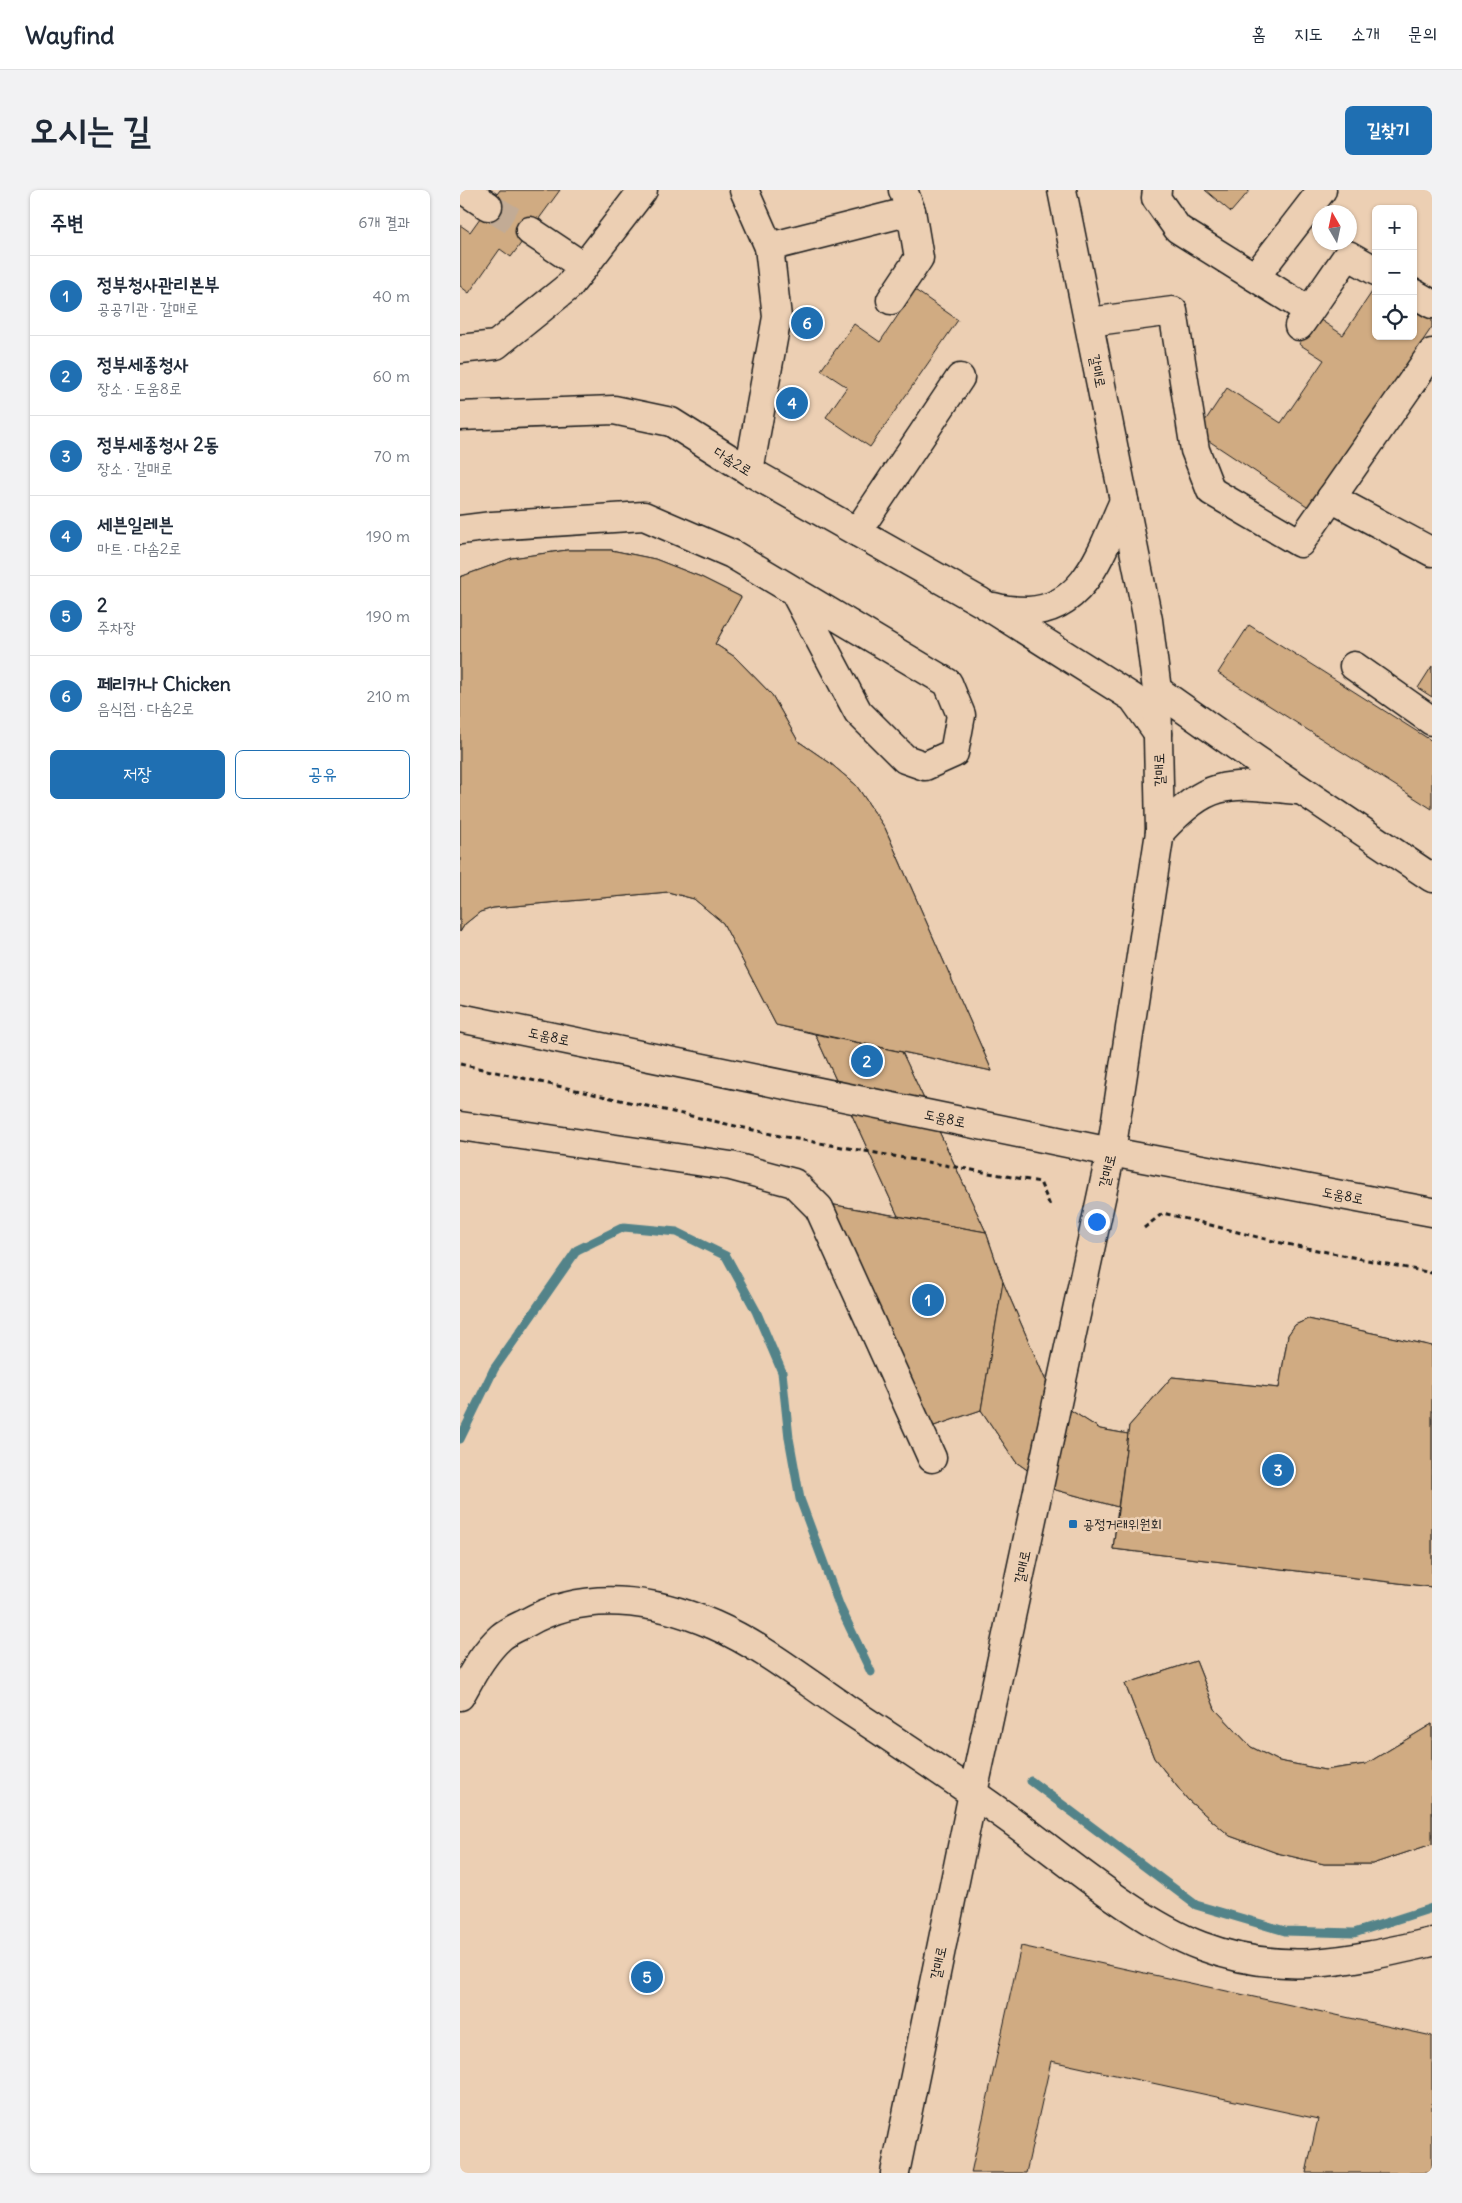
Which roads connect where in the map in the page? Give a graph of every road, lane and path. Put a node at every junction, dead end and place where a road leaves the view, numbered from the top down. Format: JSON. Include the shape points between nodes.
{"nodes":[{"id":1,"x":464,"y":190,"type":"edge"},
{"id":2,"x":643,"y":190,"type":"edge"},
{"id":3,"x":744,"y":190,"type":"edge"},
{"id":4,"x":1062,"y":190,"type":"edge"},
{"id":5,"x":1157,"y":190,"type":"edge"},
{"id":6,"x":1322,"y":190,"type":"edge"},
{"id":7,"x":907,"y":200,"type":"edge"},
{"id":8,"x":488,"y":206,"type":"tunnel mouth"},
{"id":9,"x":530,"y":231,"type":"tunnel mouth"},
{"id":10,"x":769,"y":247,"type":"junction"},
{"id":11,"x":584,"y":267,"type":"junction"},
{"id":12,"x":1372,"y":269,"type":"edge"},
{"id":13,"x":1255,"y":277,"type":"junction"},
{"id":14,"x":1416,"y":295,"type":"edge"},
{"id":15,"x":891,"y":300,"type":"dead end"},
{"id":16,"x":1432,"y":304,"type":"edge"},
{"id":17,"x":1089,"y":322,"type":"junction"},
{"id":18,"x":460,"y":349,"type":"edge"},
{"id":19,"x":1432,"y":353,"type":"edge"},
{"id":20,"x":960,"y":378,"type":"dead end"},
{"id":21,"x":460,"y":416,"type":"edge"},
{"id":22,"x":749,"y":471,"type":"junction"},
{"id":23,"x":1331,"y":498,"type":"junction"},
{"id":24,"x":1124,"y":501,"type":"junction"},
{"id":25,"x":460,"y":530,"type":"edge"},
{"id":26,"x":857,"y":532,"type":"junction"},
{"id":27,"x":1432,"y":552,"type":"edge"},
{"id":28,"x":794,"y":591,"type":"junction"},
{"id":29,"x":981,"y":602,"type":"junction"},
{"id":30,"x":1354,"y":666,"type":"dead end"},
{"id":31,"x":1157,"y":690,"type":"junction"},
{"id":32,"x":1432,"y":722,"type":"edge"},
{"id":33,"x":1158,"y":733,"type":"junction"},
{"id":34,"x":1301,"y":790,"type":"junction"},
{"id":35,"x":1160,"y":832,"type":"junction"},
{"id":36,"x":1432,"y":878,"type":"edge"},
{"id":37,"x":460,"y":1018,"type":"edge"},
{"id":38,"x":460,"y":1064,"type":"edge"},
{"id":39,"x":460,"y":1126,"type":"edge"},
{"id":40,"x":1111,"y":1152,"type":"junction"},
{"id":41,"x":1051,"y":1208,"type":"dead end"},
{"id":42,"x":1432,"y":1212,"type":"edge"},
{"id":43,"x":1144,"y":1228,"type":"dead end"},
{"id":44,"x":1432,"y":1273,"type":"edge"},
{"id":45,"x":932,"y":1458,"type":"dead end"},
{"id":46,"x":460,"y":1696,"type":"edge"},
{"id":47,"x":973,"y":1793,"type":"junction"},
{"id":48,"x":1432,"y":1942,"type":"edge"},
{"id":49,"x":895,"y":2173,"type":"edge"}],
"edges":[{"from":1,"to":8,"type":"street"},
{"from":2,"to":11,"type":"street"},
{"from":3,"to":10,"type":"street"},
{"from":4,"to":17,"type":"street","name":"갈매로"},
{"from":5,"to":13,"type":"street","via":[[1156,198],[1178,229]]},
{"from":6,"to":13,"type":"street"},
{"from":7,"to":10,"type":"street"},
{"from":7,"to":15,"type":"street","via":[[919,258]]},
{"from":9,"to":11,"type":"street"},
{"from":10,"to":22,"type":"street","via":[[777,318]]},
{"from":11,"to":18,"type":"street","via":[[570,286],[496,346]]},
{"from":12,"to":13,"type":"street","via":[[1348,255],[1304,319]]},
{"from":14,"to":16,"type":"street"},
{"from":17,"to":23,"type":"street","via":[[1173,311],[1195,450],[1210,491],[1300,544]]},
{"from":17,"to":24,"type":"street","name":"갈매로"},
{"from":19,"to":23,"type":"street"},
{"from":20,"to":26,"type":"street"},
{"from":21,"to":22,"type":"street","name":"다솜2로","via":[[614,410],[671,422]]},
{"from":22,"to":26,"type":"street","name":"다솜2로"},
{"from":23,"to":27,"type":"street"},
{"from":24,"to":29,"type":"street","via":[[1091,572],[1074,594],[1054,607],[1037,610],[1005,611]]},
{"from":24,"to":31,"type":"street","name":"갈매로","via":[[1148,620]]},
{"from":25,"to":28,"type":"street","via":[[644,516],[732,554]]},
{"from":26,"to":29,"type":"street","name":"다솜2로"},
{"from":28,"to":28,"type":"street","via":[[948,683],[961,715],[954,753],[925,766],[905,759],[858,712]]},
{"from":29,"to":33,"type":"street","via":[[1133,698]]},
{"from":30,"to":32,"type":"street"},
{"from":31,"to":33,"type":"street","name":"갈매로"},
{"from":31,"to":34,"type":"street"},
{"from":33,"to":35,"type":"street","name":"갈매로"},
{"from":34,"to":35,"type":"street","via":[[1224,786],[1183,808]]},
{"from":34,"to":36,"type":"street"},
{"from":35,"to":40,"type":"street","name":"갈매로"},
{"from":37,"to":40,"type":"street","name":"도움8로"},
{"from":38,"to":41,"type":"path","via":[[780,1136],[1040,1182]]},
{"from":39,"to":45,"type":"street","via":[[731,1166],[794,1183],[819,1208]]},
{"from":40,"to":42,"type":"street","name":"도움8로"},
{"from":40,"to":47,"type":"street","name":"갈매로"},
{"from":43,"to":44,"type":"path","via":[[1163,1213],[1277,1242]]},
{"from":46,"to":47,"type":"street","via":[[480,1662],[502,1636],[538,1615],[571,1604],[609,1600],[645,1604],[678,1611],[749,1644]]},
{"from":47,"to":48,"type":"street","via":[[1165,1929],[1200,1945],[1274,1964],[1307,1965]]},
{"from":47,"to":49,"type":"street","name":"갈매로"}]}
